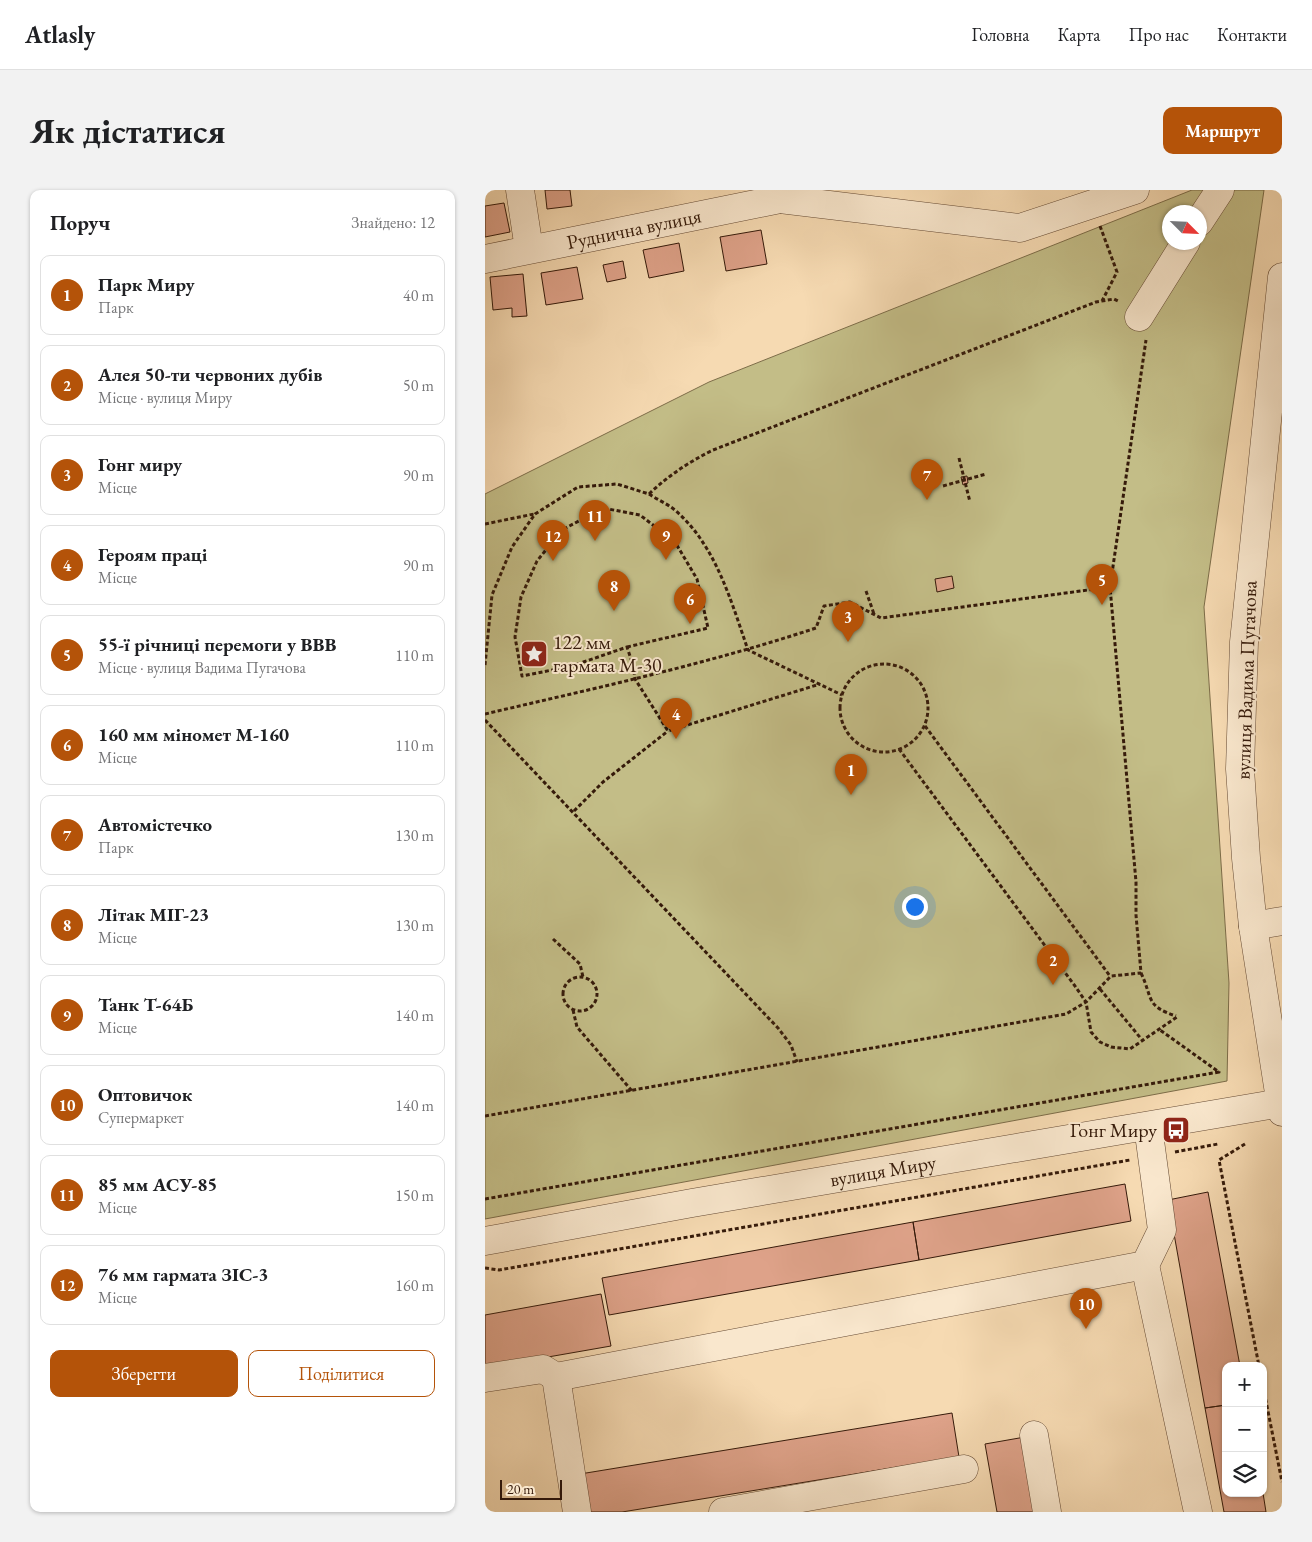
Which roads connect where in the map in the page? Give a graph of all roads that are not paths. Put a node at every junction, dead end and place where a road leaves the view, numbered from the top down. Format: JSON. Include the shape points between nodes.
{"nodes":[{"id":1,"x":520,"y":190,"type":"edge"},
{"id":2,"x":1135,"y":190,"type":"edge"},
{"id":3,"x":1220,"y":190,"type":"edge"},
{"id":4,"x":779,"y":194,"type":"edge"},
{"id":5,"x":1207,"y":210,"type":"edge"},
{"id":6,"x":529,"y":249,"type":"junction"},
{"id":7,"x":1181,"y":250,"type":"edge"},
{"id":8,"x":485,"y":259,"type":"edge"},
{"id":9,"x":1282,"y":277,"type":"edge"},
{"id":10,"x":1139,"y":317,"type":"road end"},
{"id":11,"x":1282,"y":921,"type":"edge"},
{"id":12,"x":1253,"y":926,"type":"junction"},
{"id":13,"x":1275,"y":1028,"type":"edge"},
{"id":14,"x":1281,"y":1108,"type":"edge"},
{"id":15,"x":1148,"y":1126,"type":"junction"},
{"id":16,"x":485,"y":1241,"type":"edge"},
{"id":17,"x":1145,"y":1265,"type":"junction"},
{"id":18,"x":557,"y":1377,"type":"junction"},
{"id":19,"x":485,"y":1378,"type":"edge"},
{"id":20,"x":1034,"y":1435,"type":"dead end"},
{"id":21,"x":963,"y":1469,"type":"dead end"},
{"id":22,"x":577,"y":1512,"type":"edge"},
{"id":23,"x":723,"y":1512,"type":"edge"},
{"id":24,"x":1047,"y":1512,"type":"edge"},
{"id":25,"x":1198,"y":1512,"type":"edge"}],
"edges":[{"from":1,"to":6,"type":"street"},
{"from":2,"to":4,"type":"street","name":"Руднична вулиця","via":[[1020,228]]},
{"from":3,"to":5,"type":"street"},
{"from":4,"to":6,"type":"street","name":"Руднична вулиця"},
{"from":6,"to":8,"type":"street","name":"Руднична вулиця"},
{"from":7,"to":10,"type":"street"},
{"from":9,"to":12,"type":"street","name":"вулиця Вадима Пугачова","via":[[1253,543],[1241,701],[1240,769]]},
{"from":11,"to":12,"type":"street"},
{"from":12,"to":13,"type":"street","name":"вулиця Вадима Пугачова"},
{"from":13,"to":14,"type":"street","name":"вулиця Вадима Пугачова"},
{"from":14,"to":15,"type":"street","name":"вулиця Миру"},
{"from":15,"to":16,"type":"street","name":"вулиця Миру"},
{"from":15,"to":17,"type":"street","via":[[1162,1230]]},
{"from":17,"to":18,"type":"street"},
{"from":17,"to":25,"type":"street"},
{"from":18,"to":19,"type":"street","via":[[543,1369]]},
{"from":18,"to":22,"type":"street"},
{"from":20,"to":24,"type":"street"},
{"from":21,"to":23,"type":"street"}]}
